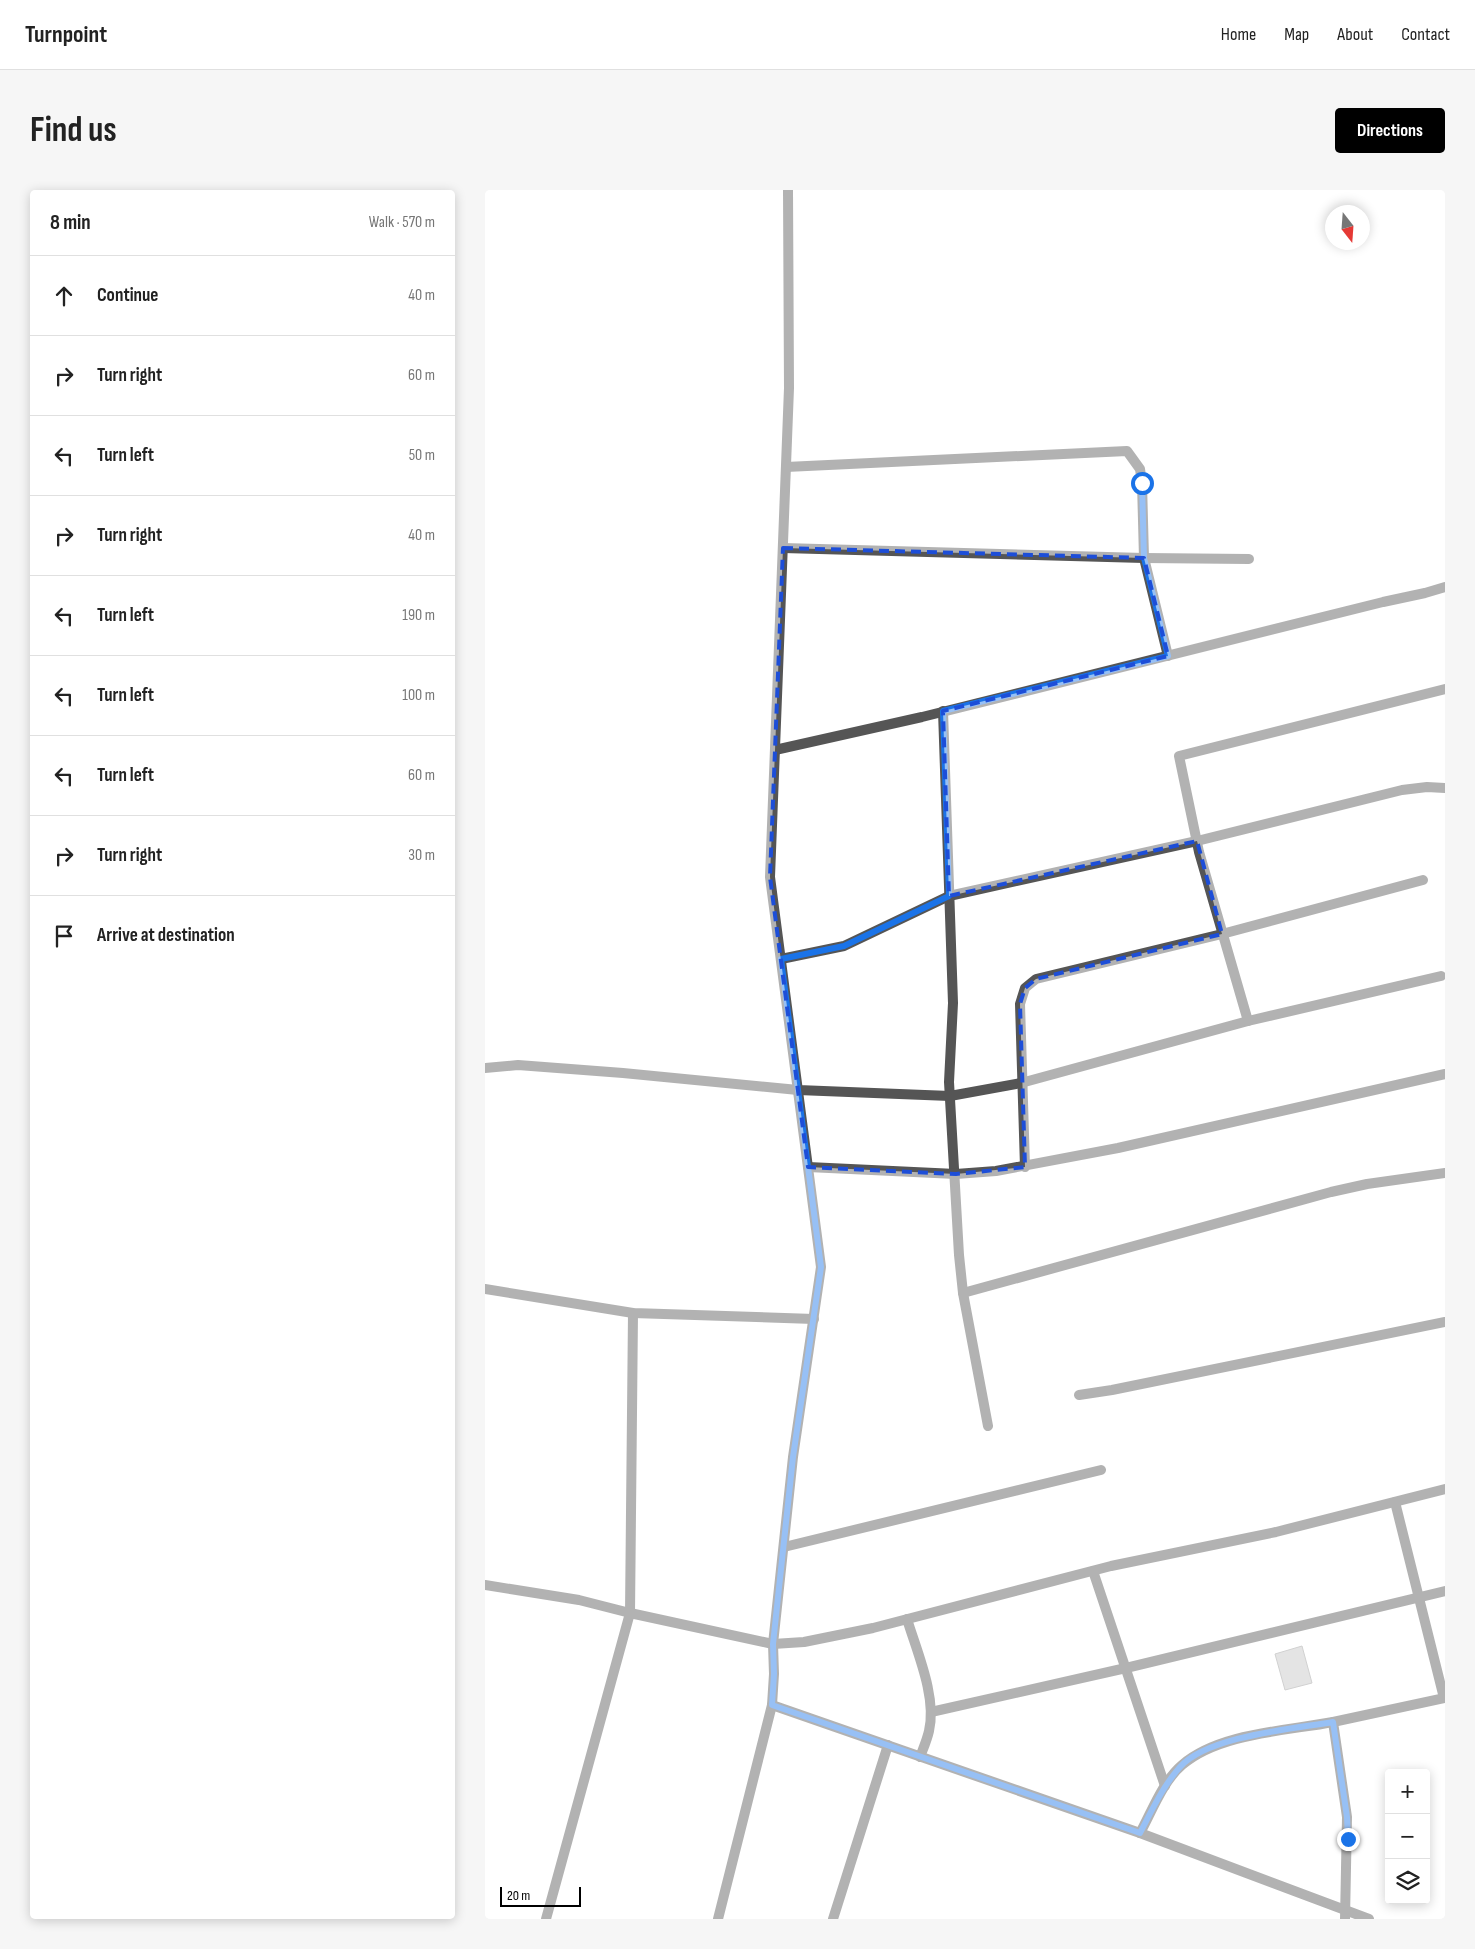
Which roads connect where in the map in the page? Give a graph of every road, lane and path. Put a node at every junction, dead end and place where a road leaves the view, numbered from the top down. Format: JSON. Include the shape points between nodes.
{"nodes":[{"id":1,"x":788,"y":190,"type":"edge"},
{"id":2,"x":786,"y":467,"type":"junction"},
{"id":3,"x":783,"y":548,"type":"junction"},
{"id":4,"x":1144,"y":558,"type":"junction"},
{"id":5,"x":1249,"y":558,"type":"dead end"},
{"id":6,"x":1445,"y":587,"type":"edge"},
{"id":7,"x":1168,"y":656,"type":"junction"},
{"id":8,"x":1445,"y":689,"type":"edge"},
{"id":9,"x":943,"y":711,"type":"junction"},
{"id":10,"x":775,"y":750,"type":"junction"},
{"id":11,"x":1445,"y":788,"type":"edge"},
{"id":12,"x":1197,"y":841,"type":"junction"},
{"id":13,"x":1423,"y":880,"type":"dead end"},
{"id":14,"x":949,"y":896,"type":"junction"},
{"id":15,"x":1222,"y":934,"type":"junction"},
{"id":16,"x":781,"y":959,"type":"junction"},
{"id":17,"x":1441,"y":976,"type":"dead end"},
{"id":18,"x":1248,"y":1021,"type":"junction"},
{"id":19,"x":485,"y":1068,"type":"edge"},
{"id":20,"x":1445,"y":1074,"type":"edge"},
{"id":21,"x":1021,"y":1083,"type":"junction"},
{"id":22,"x":798,"y":1090,"type":"junction"},
{"id":23,"x":950,"y":1096,"type":"junction"},
{"id":24,"x":808,"y":1167,"type":"junction"},
{"id":25,"x":1025,"y":1167,"type":"junction"},
{"id":26,"x":1445,"y":1173,"type":"edge"},
{"id":27,"x":956,"y":1174,"type":"junction"},
{"id":28,"x":485,"y":1289,"type":"edge"},
{"id":29,"x":963,"y":1293,"type":"junction"},
{"id":30,"x":633,"y":1312,"type":"junction"},
{"id":31,"x":813,"y":1319,"type":"junction"},
{"id":32,"x":1445,"y":1322,"type":"edge"},
{"id":33,"x":1079,"y":1395,"type":"dead end"},
{"id":34,"x":988,"y":1426,"type":"dead end"},
{"id":35,"x":1101,"y":1470,"type":"dead end"},
{"id":36,"x":1445,"y":1489,"type":"edge"},
{"id":37,"x":1395,"y":1502,"type":"junction"},
{"id":38,"x":784,"y":1547,"type":"junction"},
{"id":39,"x":1093,"y":1571,"type":"junction"},
{"id":40,"x":485,"y":1586,"type":"edge"},
{"id":41,"x":1445,"y":1591,"type":"edge"},
{"id":42,"x":1420,"y":1597,"type":"junction"},
{"id":43,"x":629,"y":1613,"type":"junction"},
{"id":44,"x":907,"y":1619,"type":"junction"},
{"id":45,"x":773,"y":1644,"type":"junction"},
{"id":46,"x":1126,"y":1668,"type":"junction"},
{"id":47,"x":1444,"y":1698,"type":"edge"},
{"id":48,"x":772,"y":1705,"type":"junction"},
{"id":49,"x":931,"y":1712,"type":"junction"},
{"id":50,"x":1333,"y":1722,"type":"junction"},
{"id":51,"x":888,"y":1745,"type":"junction"},
{"id":52,"x":920,"y":1757,"type":"junction"},
{"id":53,"x":1165,"y":1786,"type":"junction"},
{"id":54,"x":1140,"y":1833,"type":"junction"},
{"id":55,"x":1345,"y":1914,"type":"edge"},
{"id":56,"x":546,"y":1919,"type":"edge"},
{"id":57,"x":717,"y":1919,"type":"edge"},
{"id":58,"x":833,"y":1919,"type":"edge"},
{"id":59,"x":1369,"y":1919,"type":"edge"}],
"edges":[{"from":1,"to":2,"type":"street"},
{"from":2,"to":3,"type":"street"},
{"from":2,"to":4,"type":"street","via":[[1127,451],[1140,468]]},
{"from":3,"to":4,"type":"street"},
{"from":3,"to":10,"type":"street"},
{"from":4,"to":5,"type":"street"},
{"from":4,"to":7,"type":"street"},
{"from":6,"to":7,"type":"street"},
{"from":7,"to":9,"type":"street"},
{"from":8,"to":12,"type":"street","via":[[1179,756]]},
{"from":9,"to":10,"type":"street"},
{"from":9,"to":14,"type":"street"},
{"from":10,"to":16,"type":"street","via":[[771,877]]},
{"from":11,"to":12,"type":"street","via":[[1402,790]]},
{"from":12,"to":14,"type":"street"},
{"from":12,"to":15,"type":"street"},
{"from":13,"to":15,"type":"street"},
{"from":14,"to":16,"type":"street","via":[[844,946]]},
{"from":14,"to":23,"type":"street","via":[[953,1002]]},
{"from":15,"to":18,"type":"street"},
{"from":15,"to":21,"type":"street","via":[[1036,979],[1025,988],[1019,1004]]},
{"from":16,"to":22,"type":"street"},
{"from":17,"to":18,"type":"street"},
{"from":18,"to":21,"type":"street"},
{"from":19,"to":22,"type":"street","via":[[518,1066],[614,1072]]},
{"from":20,"to":25,"type":"street"},
{"from":21,"to":23,"type":"street"},
{"from":21,"to":25,"type":"street"},
{"from":22,"to":23,"type":"street"},
{"from":22,"to":24,"type":"street"},
{"from":23,"to":27,"type":"street"},
{"from":24,"to":27,"type":"street"},
{"from":24,"to":31,"type":"street","via":[[821,1267]]},
{"from":25,"to":27,"type":"street"},
{"from":26,"to":29,"type":"street","via":[[1331,1192]]},
{"from":27,"to":29,"type":"street"},
{"from":28,"to":30,"type":"street"},
{"from":29,"to":34,"type":"street"},
{"from":30,"to":31,"type":"street"},
{"from":30,"to":43,"type":"street"},
{"from":31,"to":38,"type":"street"},
{"from":32,"to":33,"type":"street"},
{"from":35,"to":38,"type":"street"},
{"from":36,"to":37,"type":"street"},
{"from":37,"to":39,"type":"street","via":[[1276,1532]]},
{"from":37,"to":42,"type":"street"},
{"from":38,"to":45,"type":"street"},
{"from":39,"to":44,"type":"street"},
{"from":39,"to":46,"type":"street"},
{"from":40,"to":43,"type":"street","via":[[579,1600]]},
{"from":41,"to":42,"type":"street"},
{"from":42,"to":46,"type":"street"},
{"from":42,"to":47,"type":"street"},
{"from":43,"to":45,"type":"street"},
{"from":43,"to":56,"type":"street"},
{"from":44,"to":45,"type":"street","via":[[804,1642]]},
{"from":44,"to":49,"type":"street","via":[[927,1686]]},
{"from":45,"to":48,"type":"street"},
{"from":46,"to":49,"type":"street"},
{"from":46,"to":53,"type":"street"},
{"from":47,"to":50,"type":"street"},
{"from":48,"to":51,"type":"street"},
{"from":48,"to":57,"type":"street"},
{"from":49,"to":52,"type":"street"},
{"from":50,"to":53,"type":"street","via":[[1231,1740],[1204,1750],[1181,1766]]},
{"from":50,"to":55,"type":"street","via":[[1347,1817]]},
{"from":51,"to":52,"type":"street"},
{"from":51,"to":58,"type":"street"},
{"from":52,"to":54,"type":"street"},
{"from":53,"to":54,"type":"street"},
{"from":54,"to":55,"type":"street"},
{"from":55,"to":59,"type":"street"}]}
